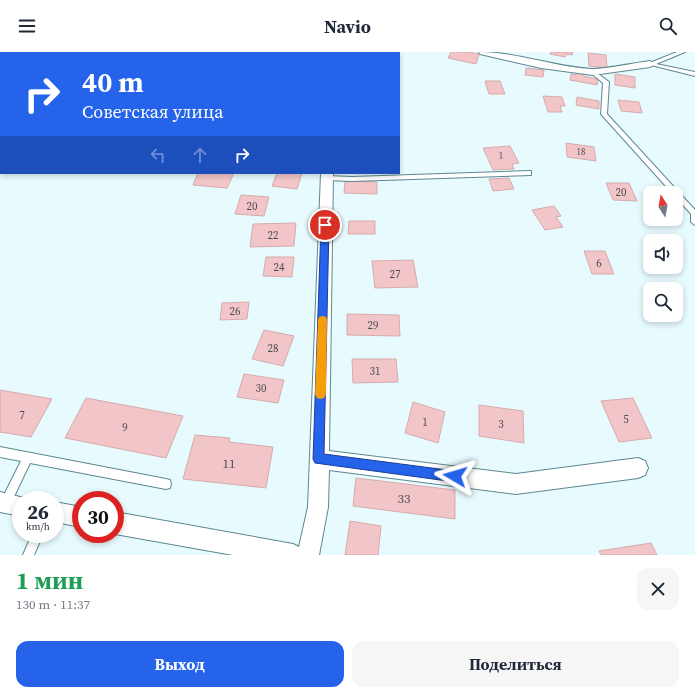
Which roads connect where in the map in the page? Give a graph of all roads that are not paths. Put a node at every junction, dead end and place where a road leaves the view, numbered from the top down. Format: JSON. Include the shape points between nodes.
{"nodes":[{"id":1,"x":484,"y":52,"type":"edge"},
{"id":2,"x":682,"y":52,"type":"edge"},
{"id":3,"x":650,"y":64,"type":"junction"},
{"id":4,"x":594,"y":72,"type":"junction"},
{"id":5,"x":695,"y":74,"type":"edge"},
{"id":6,"x":528,"y":173,"type":"dead end"},
{"id":7,"x":327,"y":175,"type":"edge"},
{"id":8,"x":670,"y":186,"type":"edge"},
{"id":9,"x":683,"y":201,"type":"edge"},
{"id":10,"x":695,"y":222,"type":"edge"},
{"id":11,"x":0,"y":452,"type":"edge"},
{"id":12,"x":28,"y":457,"type":"junction"},
{"id":13,"x":318,"y":459,"type":"junction"},
{"id":14,"x":638,"y":468,"type":"dead end"},
{"id":15,"x":166,"y":484,"type":"dead end"},
{"id":16,"x":8,"y":504,"type":"edge"},
{"id":17,"x":124,"y":525,"type":"edge"},
{"id":18,"x":34,"y":543,"type":"edge"},
{"id":19,"x":28,"y":555,"type":"edge"},
{"id":20,"x":293,"y":555,"type":"edge"},
{"id":21,"x":308,"y":555,"type":"edge"}],
"edges":[{"from":1,"to":4,"type":"street","via":[[541,65]]},
{"from":2,"to":3,"type":"lane"},
{"from":3,"to":4,"type":"street"},
{"from":3,"to":5,"type":"lane"},
{"from":4,"to":8,"type":"lane","via":[[606,82],[604,114]]},
{"from":6,"to":7,"type":"lane","via":[[352,179]]},
{"from":7,"to":13,"type":"street"},
{"from":9,"to":10,"type":"lane","via":[[694,213]]},
{"from":11,"to":12,"type":"lane"},
{"from":12,"to":15,"type":"lane"},
{"from":12,"to":16,"type":"lane"},
{"from":13,"to":14,"type":"street","via":[[516,484]]},
{"from":13,"to":21,"type":"street","via":[[318,507]]},
{"from":17,"to":20,"type":"street"},
{"from":18,"to":19,"type":"lane"}]}
